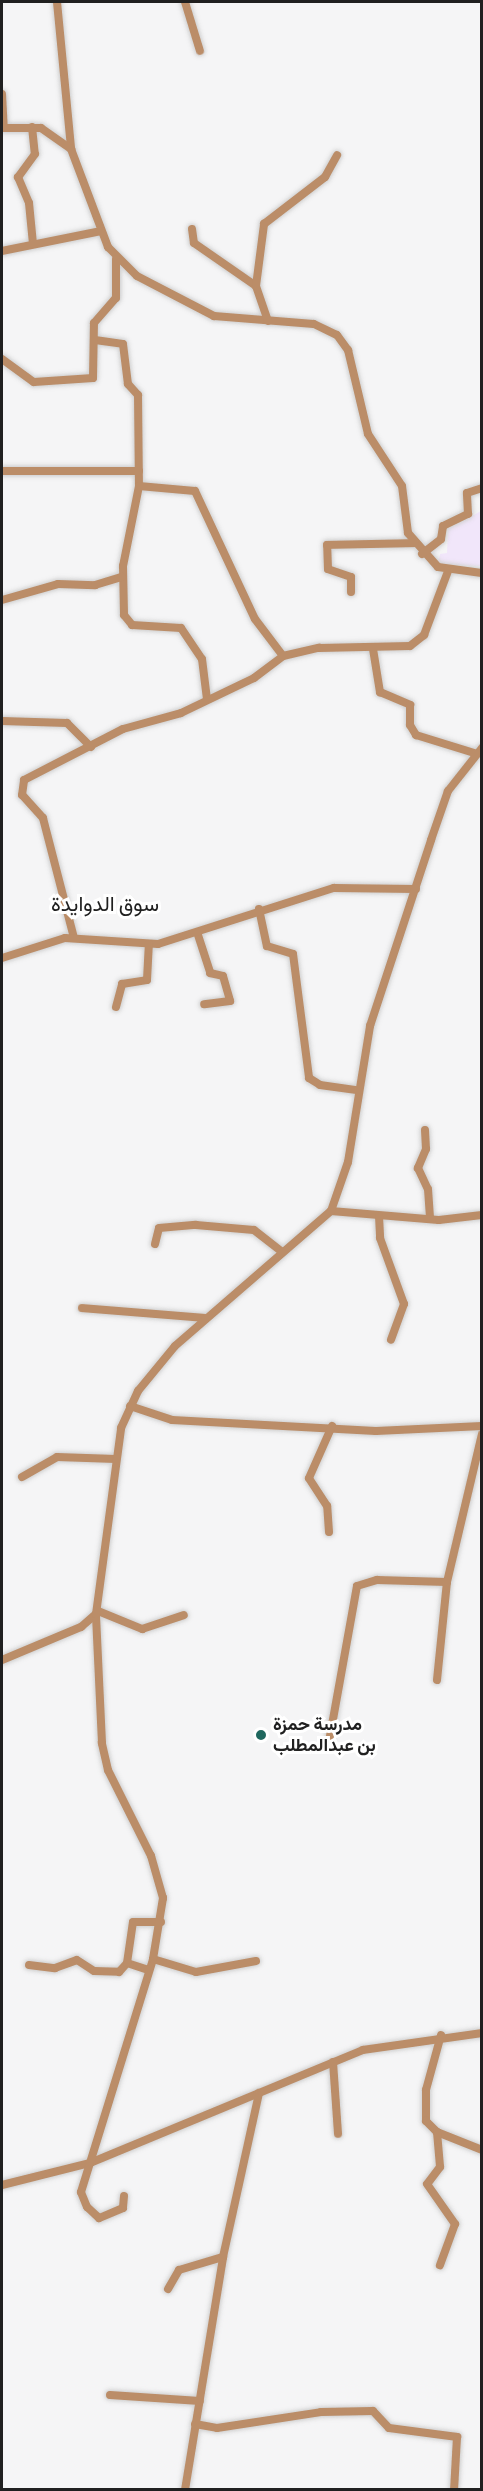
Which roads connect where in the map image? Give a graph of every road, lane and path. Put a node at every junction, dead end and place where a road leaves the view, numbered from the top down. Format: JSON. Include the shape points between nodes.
{"nodes":[{"id":1,"x":57,"y":2,"type":"edge"},
{"id":2,"x":185,"y":2,"type":"edge"},
{"id":3,"x":200,"y":51,"type":"dead end"},
{"id":4,"x":2,"y":94,"type":"edge"},
{"id":5,"x":32,"y":127,"type":"junction"},
{"id":6,"x":3,"y":128,"type":"edge"},
{"id":7,"x":71,"y":149,"type":"junction"},
{"id":8,"x":337,"y":155,"type":"dead end"},
{"id":9,"x":192,"y":229,"type":"dead end"},
{"id":10,"x":101,"y":231,"type":"junction"},
{"id":11,"x":33,"y":244,"type":"junction"},
{"id":12,"x":2,"y":251,"type":"edge"},
{"id":13,"x":116,"y":259,"type":"junction"},
{"id":14,"x":256,"y":286,"type":"junction"},
{"id":15,"x":268,"y":321,"type":"junction"},
{"id":16,"x":95,"y":340,"type":"junction"},
{"id":17,"x":2,"y":359,"type":"edge"},
{"id":18,"x":2,"y":471,"type":"edge"},
{"id":19,"x":140,"y":471,"type":"junction"},
{"id":20,"x":139,"y":486,"type":"junction"},
{"id":21,"x":482,"y":488,"type":"edge"},
{"id":22,"x":415,"y":543,"type":"junction"},
{"id":23,"x":422,"y":554,"type":"junction"},
{"id":24,"x":448,"y":571,"type":"junction"},
{"id":25,"x":482,"y":573,"type":"edge"},
{"id":26,"x":122,"y":577,"type":"junction"},
{"id":27,"x":351,"y":592,"type":"dead end"},
{"id":28,"x":2,"y":600,"type":"edge"},
{"id":29,"x":372,"y":649,"type":"junction"},
{"id":30,"x":283,"y":656,"type":"junction"},
{"id":31,"x":207,"y":699,"type":"junction"},
{"id":32,"x":2,"y":721,"type":"edge"},
{"id":33,"x":91,"y":747,"type":"junction"},
{"id":34,"x":478,"y":750,"type":"edge"},
{"id":35,"x":416,"y":889,"type":"junction"},
{"id":36,"x":259,"y":909,"type":"junction"},
{"id":37,"x":198,"y":935,"type":"junction"},
{"id":38,"x":74,"y":938,"type":"junction"},
{"id":39,"x":149,"y":944,"type":"junction"},
{"id":40,"x":2,"y":958,"type":"edge"},
{"id":41,"x":204,"y":1004,"type":"dead end"},
{"id":42,"x":116,"y":1007,"type":"dead end"},
{"id":43,"x":357,"y":1090,"type":"junction"},
{"id":44,"x":425,"y":1130,"type":"dead end"},
{"id":45,"x":330,"y":1211,"type":"junction"},
{"id":46,"x":482,"y":1215,"type":"edge"},
{"id":47,"x":380,"y":1216,"type":"junction"},
{"id":48,"x":430,"y":1219,"type":"junction"},
{"id":49,"x":155,"y":1244,"type":"dead end"},
{"id":50,"x":282,"y":1252,"type":"junction"},
{"id":51,"x":82,"y":1308,"type":"dead end"},
{"id":52,"x":205,"y":1318,"type":"junction"},
{"id":53,"x":391,"y":1340,"type":"dead end"},
{"id":54,"x":130,"y":1406,"type":"junction"},
{"id":55,"x":332,"y":1426,"type":"junction"},
{"id":56,"x":482,"y":1426,"type":"edge"},
{"id":57,"x":482,"y":1434,"type":"edge"},
{"id":58,"x":116,"y":1459,"type":"junction"},
{"id":59,"x":22,"y":1477,"type":"dead end"},
{"id":60,"x":329,"y":1532,"type":"dead end"},
{"id":61,"x":447,"y":1582,"type":"junction"},
{"id":62,"x":97,"y":1613,"type":"junction"},
{"id":63,"x":184,"y":1615,"type":"dead end"},
{"id":64,"x":2,"y":1660,"type":"edge"},
{"id":65,"x":437,"y":1680,"type":"dead end"},
{"id":66,"x":330,"y":1736,"type":"dead end"},
{"id":67,"x":161,"y":1922,"type":"junction"},
{"id":68,"x":153,"y":1959,"type":"junction"},
{"id":69,"x":256,"y":1961,"type":"dead end"},
{"id":70,"x":127,"y":1963,"type":"junction"},
{"id":71,"x":29,"y":1965,"type":"dead end"},
{"id":72,"x":149,"y":1970,"type":"junction"},
{"id":73,"x":482,"y":2033,"type":"edge"},
{"id":74,"x":441,"y":2035,"type":"junction"},
{"id":75,"x":333,"y":2062,"type":"junction"},
{"id":76,"x":259,"y":2093,"type":"junction"},
{"id":77,"x":437,"y":2132,"type":"junction"},
{"id":78,"x":338,"y":2134,"type":"dead end"},
{"id":79,"x":482,"y":2150,"type":"edge"},
{"id":80,"x":90,"y":2163,"type":"junction"},
{"id":81,"x":2,"y":2185,"type":"edge"},
{"id":82,"x":124,"y":2196,"type":"dead end"},
{"id":83,"x":223,"y":2257,"type":"junction"},
{"id":84,"x":440,"y":2265,"type":"dead end"},
{"id":85,"x":168,"y":2289,"type":"dead end"},
{"id":86,"x":110,"y":2395,"type":"dead end"},
{"id":87,"x":200,"y":2401,"type":"junction"},
{"id":88,"x":195,"y":2424,"type":"junction"},
{"id":89,"x":185,"y":2490,"type":"edge"},
{"id":90,"x":454,"y":2490,"type":"edge"}],
"edges":[{"from":1,"to":7,"type":"street"},
{"from":2,"to":3,"type":"street"},
{"from":4,"to":6,"type":"street"},
{"from":5,"to":6,"type":"street"},
{"from":5,"to":7,"type":"street","via":[[51,132]]},
{"from":5,"to":11,"type":"street","via":[[35,154],[18,177],[29,203]]},
{"from":7,"to":10,"type":"street"},
{"from":8,"to":14,"type":"street","via":[[325,177],[264,224]]},
{"from":9,"to":14,"type":"street","via":[[194,243]]},
{"from":10,"to":11,"type":"street"},
{"from":10,"to":13,"type":"street"},
{"from":11,"to":12,"type":"street"},
{"from":13,"to":15,"type":"street","via":[[206,314]]},
{"from":13,"to":16,"type":"street","via":[[116,298],[94,322]]},
{"from":14,"to":15,"type":"street"},
{"from":15,"to":22,"type":"street","via":[[314,324],[344,342],[368,434],[398,476],[405,526]]},
{"from":16,"to":17,"type":"street","via":[[95,375],[89,380],[30,381]]},
{"from":16,"to":19,"type":"street","via":[[124,346],[128,384],[138,395]]},
{"from":18,"to":19,"type":"street"},
{"from":19,"to":20,"type":"street"},
{"from":20,"to":26,"type":"street"},
{"from":20,"to":30,"type":"street","via":[[195,491],[255,619]]},
{"from":21,"to":23,"type":"street","via":[[467,493],[468,514],[443,526],[441,539]]},
{"from":22,"to":23,"type":"street"},
{"from":22,"to":27,"type":"street","via":[[327,546],[328,569],[351,577]]},
{"from":23,"to":24,"type":"street"},
{"from":24,"to":25,"type":"street"},
{"from":24,"to":29,"type":"street","via":[[419,641],[399,650]]},
{"from":26,"to":28,"type":"street","via":[[95,585],[58,584]]},
{"from":26,"to":31,"type":"street","via":[[127,623],[182,628],[200,654]]},
{"from":29,"to":30,"type":"street","via":[[319,648]]},
{"from":29,"to":34,"type":"street","via":[[380,692],[410,705],[410,725],[416,735],[456,752]]},
{"from":30,"to":31,"type":"street"},
{"from":31,"to":33,"type":"street","via":[[181,713],[123,729]]},
{"from":32,"to":33,"type":"street","via":[[67,723]]},
{"from":33,"to":38,"type":"street","via":[[21,785],[26,800],[43,818]]},
{"from":34,"to":35,"type":"street","via":[[448,791]]},
{"from":35,"to":36,"type":"street","via":[[334,888]]},
{"from":35,"to":43,"type":"street","via":[[370,1026]]},
{"from":36,"to":37,"type":"street"},
{"from":36,"to":43,"type":"street","via":[[267,946],[293,954],[309,1078],[320,1085]]},
{"from":37,"to":39,"type":"street"},
{"from":37,"to":41,"type":"street","via":[[210,973],[223,976],[230,1001]]},
{"from":38,"to":39,"type":"street"},
{"from":38,"to":40,"type":"street"},
{"from":39,"to":42,"type":"street","via":[[147,980],[122,984]]},
{"from":43,"to":45,"type":"street","via":[[348,1162]]},
{"from":44,"to":48,"type":"street","via":[[426,1149],[418,1168],[428,1189]]},
{"from":45,"to":47,"type":"street"},
{"from":45,"to":50,"type":"street"},
{"from":46,"to":48,"type":"street"},
{"from":47,"to":48,"type":"street"},
{"from":47,"to":53,"type":"street","via":[[380,1238],[404,1304]]},
{"from":49,"to":50,"type":"street","via":[[159,1228],[196,1225],[254,1230]]},
{"from":50,"to":52,"type":"street"},
{"from":51,"to":52,"type":"street"},
{"from":52,"to":54,"type":"street","via":[[154,1370]]},
{"from":54,"to":55,"type":"street","via":[[172,1420]]},
{"from":54,"to":58,"type":"street"},
{"from":55,"to":56,"type":"street","via":[[376,1431]]},
{"from":55,"to":60,"type":"street","via":[[309,1478],[327,1506]]},
{"from":57,"to":61,"type":"street"},
{"from":58,"to":59,"type":"street","via":[[57,1457]]},
{"from":58,"to":62,"type":"street"},
{"from":61,"to":65,"type":"street"},
{"from":61,"to":66,"type":"street","via":[[377,1580],[357,1586]]},
{"from":62,"to":63,"type":"street","via":[[142,1629]]},
{"from":62,"to":64,"type":"street","via":[[73,1631]]},
{"from":62,"to":67,"type":"street","via":[[104,1756],[159,1874]]},
{"from":67,"to":68,"type":"street"},
{"from":67,"to":70,"type":"street","via":[[133,1922]]},
{"from":68,"to":69,"type":"street","via":[[196,1972]]},
{"from":68,"to":72,"type":"street"},
{"from":70,"to":71,"type":"street","via":[[113,1973],[94,1971],[77,1960],[55,1968]]},
{"from":70,"to":72,"type":"street"},
{"from":72,"to":80,"type":"street"},
{"from":73,"to":74,"type":"street"},
{"from":74,"to":75,"type":"street","via":[[363,2050]]},
{"from":74,"to":77,"type":"street","via":[[424,2115]]},
{"from":75,"to":76,"type":"street"},
{"from":75,"to":78,"type":"street"},
{"from":76,"to":80,"type":"street"},
{"from":76,"to":83,"type":"street"},
{"from":77,"to":79,"type":"street"},
{"from":77,"to":84,"type":"street","via":[[440,2167],[427,2184],[456,2224]]},
{"from":80,"to":81,"type":"street"},
{"from":80,"to":82,"type":"street","via":[[81,2192],[92,2214],[108,2218],[123,2208]]},
{"from":83,"to":85,"type":"street","via":[[179,2270]]},
{"from":83,"to":87,"type":"street"},
{"from":86,"to":87,"type":"street"},
{"from":87,"to":88,"type":"street"},
{"from":88,"to":89,"type":"street"},
{"from":88,"to":90,"type":"street","via":[[217,2428],[321,2412],[373,2411],[389,2428],[457,2437]]}]}
